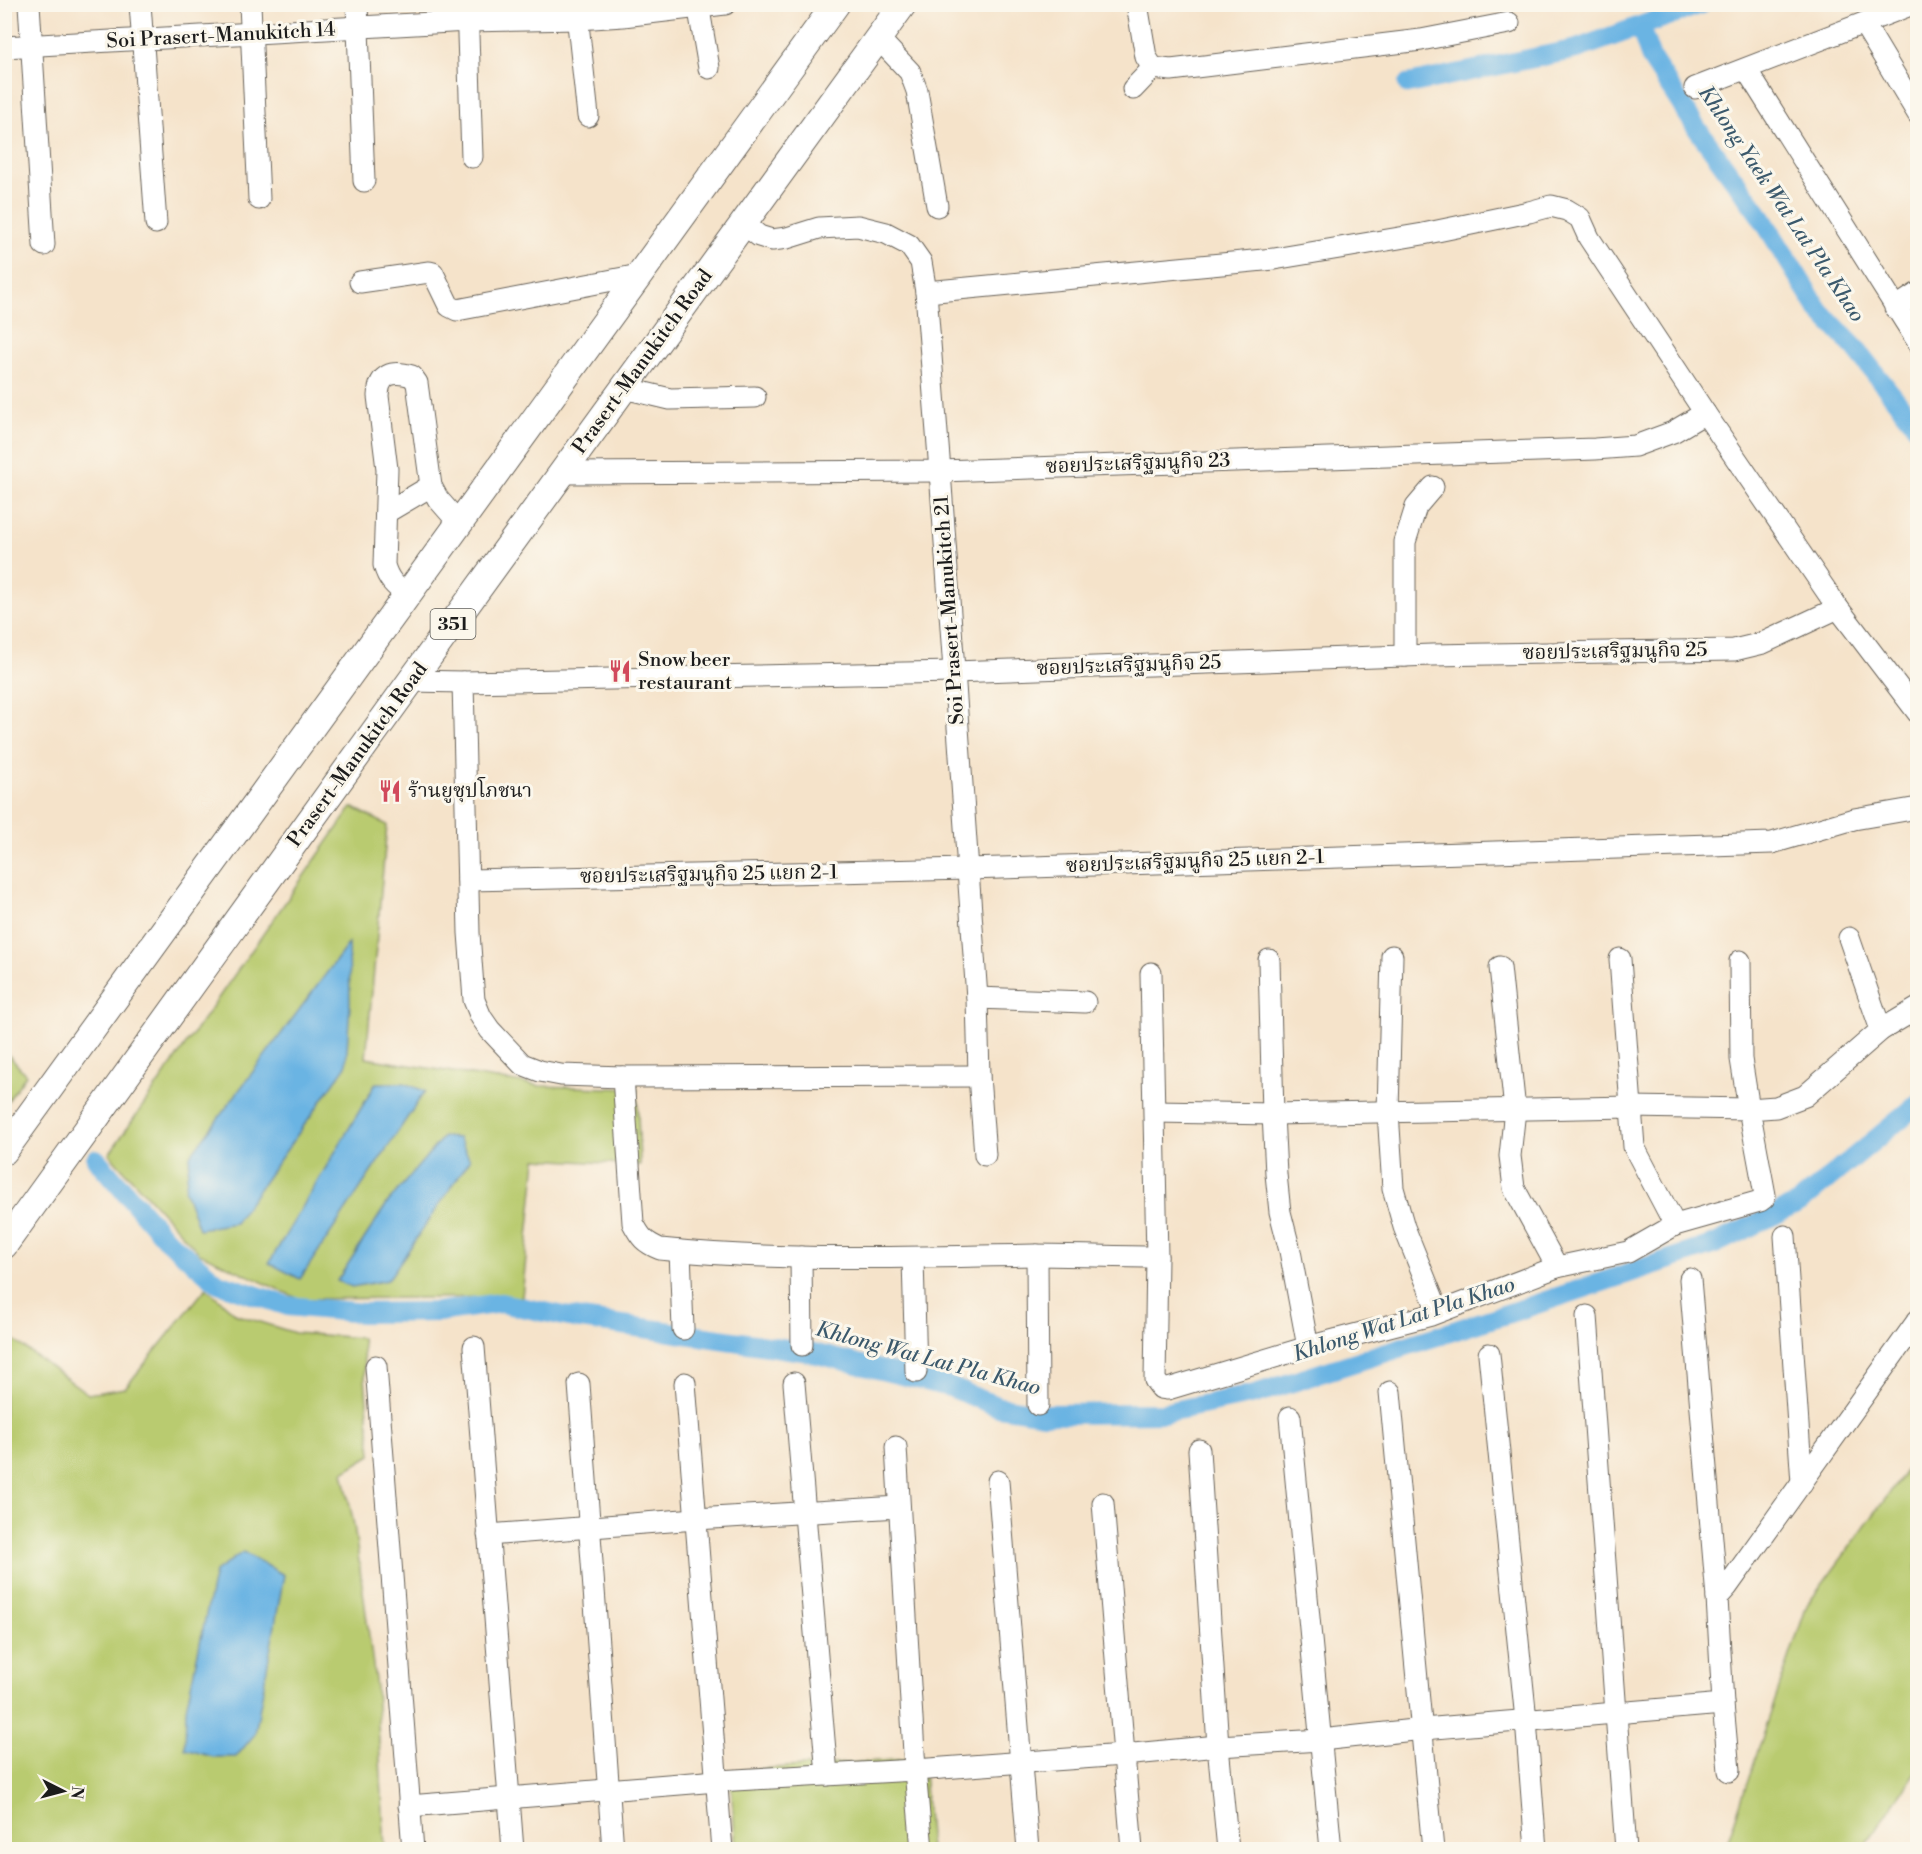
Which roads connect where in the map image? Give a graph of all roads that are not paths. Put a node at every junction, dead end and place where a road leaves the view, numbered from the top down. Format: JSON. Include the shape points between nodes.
{"nodes":[{"id":1,"x":28,"y":4,"type":"edge"},
{"id":2,"x":140,"y":4,"type":"edge"},
{"id":3,"x":250,"y":4,"type":"edge"},
{"id":4,"x":357,"y":4,"type":"edge"},
{"id":5,"x":725,"y":4,"type":"edge"},
{"id":6,"x":836,"y":4,"type":"edge"},
{"id":7,"x":903,"y":4,"type":"edge"},
{"id":8,"x":1137,"y":4,"type":"edge"},
{"id":9,"x":1913,"y":4,"type":"edge"},
{"id":10,"x":698,"y":6,"type":"edge"},
{"id":11,"x":577,"y":12,"type":"edge"},
{"id":12,"x":467,"y":13,"type":"edge"},
{"id":13,"x":1509,"y":23,"type":"dead end"},
{"id":14,"x":1864,"y":24,"type":"junction"},
{"id":15,"x":358,"y":28,"type":"junction"},
{"id":16,"x":252,"y":34,"type":"junction"},
{"id":17,"x":878,"y":38,"type":"junction"},
{"id":18,"x":143,"y":40,"type":"junction"},
{"id":19,"x":32,"y":45,"type":"junction"},
{"id":20,"x":4,"y":47,"type":"edge"},
{"id":21,"x":709,"y":68,"type":"dead end"},
{"id":22,"x":1153,"y":68,"type":"junction"},
{"id":23,"x":1746,"y":69,"type":"junction"},
{"id":24,"x":1695,"y":88,"type":"dead end"},
{"id":25,"x":1133,"y":89,"type":"dead end"},
{"id":26,"x":1917,"y":114,"type":"edge"},
{"id":27,"x":588,"y":116,"type":"dead end"},
{"id":28,"x":472,"y":157,"type":"dead end"},
{"id":29,"x":364,"y":181,"type":"dead end"},
{"id":30,"x":259,"y":199,"type":"dead end"},
{"id":31,"x":938,"y":206,"type":"dead end"},
{"id":32,"x":156,"y":223,"type":"dead end"},
{"id":33,"x":743,"y":223,"type":"junction"},
{"id":34,"x":44,"y":245,"type":"dead end"},
{"id":35,"x":639,"y":276,"type":"junction"},
{"id":36,"x":360,"y":282,"type":"dead end"},
{"id":37,"x":926,"y":292,"type":"junction"},
{"id":38,"x":1917,"y":293,"type":"edge"},
{"id":39,"x":1895,"y":308,"type":"junction"},
{"id":40,"x":1917,"y":342,"type":"edge"},
{"id":41,"x":624,"y":388,"type":"junction"},
{"id":42,"x":755,"y":398,"type":"dead end"},
{"id":43,"x":1705,"y":413,"type":"junction"},
{"id":44,"x":940,"y":471,"type":"junction"},
{"id":45,"x":564,"y":473,"type":"junction"},
{"id":46,"x":431,"y":486,"type":"junction"},
{"id":47,"x":1433,"y":487,"type":"dead end"},
{"id":48,"x":387,"y":512,"type":"junction"},
{"id":49,"x":459,"y":523,"type":"junction"},
{"id":50,"x":407,"y":595,"type":"junction"},
{"id":51,"x":1838,"y":608,"type":"junction"},
{"id":52,"x":1405,"y":656,"type":"junction"},
{"id":53,"x":954,"y":672,"type":"junction"},
{"id":54,"x":411,"y":681,"type":"junction"},
{"id":55,"x":464,"y":682,"type":"junction"},
{"id":56,"x":1917,"y":713,"type":"edge"},
{"id":57,"x":1917,"y":808,"type":"edge"},
{"id":58,"x":968,"y":869,"type":"junction"},
{"id":59,"x":468,"y":880,"type":"junction"},
{"id":60,"x":1850,"y":938,"type":"dead end"},
{"id":61,"x":1392,"y":956,"type":"dead end"},
{"id":62,"x":1620,"y":959,"type":"dead end"},
{"id":63,"x":1269,"y":960,"type":"dead end"},
{"id":64,"x":1740,"y":962,"type":"dead end"},
{"id":65,"x":1500,"y":967,"type":"dead end"},
{"id":66,"x":1151,"y":973,"type":"dead end"},
{"id":67,"x":977,"y":998,"type":"junction"},
{"id":68,"x":1085,"y":1002,"type":"dead end"},
{"id":69,"x":1917,"y":1008,"type":"edge"},
{"id":70,"x":1881,"y":1030,"type":"junction"},
{"id":71,"x":979,"y":1076,"type":"junction"},
{"id":72,"x":623,"y":1077,"type":"junction"},
{"id":73,"x":1631,"y":1107,"type":"junction"},
{"id":74,"x":1749,"y":1109,"type":"junction"},
{"id":75,"x":1515,"y":1110,"type":"junction"},
{"id":76,"x":1155,"y":1112,"type":"junction"},
{"id":77,"x":1388,"y":1112,"type":"junction"},
{"id":78,"x":1273,"y":1114,"type":"junction"},
{"id":79,"x":4,"y":1151,"type":"edge"},
{"id":80,"x":985,"y":1155,"type":"dead end"},
{"id":81,"x":1675,"y":1225,"type":"junction"},
{"id":82,"x":1785,"y":1236,"type":"dead end"},
{"id":83,"x":4,"y":1245,"type":"edge"},
{"id":84,"x":680,"y":1251,"type":"junction"},
{"id":85,"x":1037,"y":1255,"type":"junction"},
{"id":86,"x":801,"y":1257,"type":"junction"},
{"id":87,"x":1157,"y":1257,"type":"junction"},
{"id":88,"x":913,"y":1258,"type":"junction"},
{"id":89,"x":1557,"y":1267,"type":"junction"},
{"id":90,"x":1690,"y":1279,"type":"dead end"},
{"id":91,"x":1438,"y":1311,"type":"junction"},
{"id":92,"x":1587,"y":1316,"type":"dead end"},
{"id":93,"x":1917,"y":1320,"type":"edge"},
{"id":94,"x":683,"y":1329,"type":"dead end"},
{"id":95,"x":802,"y":1345,"type":"dead end"},
{"id":96,"x":474,"y":1347,"type":"dead end"},
{"id":97,"x":1308,"y":1347,"type":"junction"},
{"id":98,"x":1489,"y":1354,"type":"dead end"},
{"id":99,"x":376,"y":1366,"type":"dead end"},
{"id":100,"x":916,"y":1372,"type":"dead end"},
{"id":101,"x":685,"y":1383,"type":"dead end"},
{"id":102,"x":794,"y":1383,"type":"dead end"},
{"id":103,"x":579,"y":1384,"type":"dead end"},
{"id":104,"x":1390,"y":1392,"type":"dead end"},
{"id":105,"x":1038,"y":1405,"type":"dead end"},
{"id":106,"x":1290,"y":1417,"type":"dead end"},
{"id":107,"x":896,"y":1447,"type":"dead end"},
{"id":108,"x":1199,"y":1450,"type":"dead end"},
{"id":109,"x":998,"y":1481,"type":"dead end"},
{"id":110,"x":1802,"y":1483,"type":"junction"},
{"id":111,"x":1103,"y":1503,"type":"dead end"},
{"id":112,"x":899,"y":1507,"type":"junction"},
{"id":113,"x":805,"y":1511,"type":"junction"},
{"id":114,"x":696,"y":1519,"type":"junction"},
{"id":115,"x":590,"y":1526,"type":"junction"},
{"id":116,"x":488,"y":1535,"type":"junction"},
{"id":117,"x":1717,"y":1598,"type":"junction"},
{"id":118,"x":1723,"y":1704,"type":"junction"},
{"id":119,"x":1617,"y":1713,"type":"junction"},
{"id":120,"x":1526,"y":1720,"type":"junction"},
{"id":121,"x":1423,"y":1729,"type":"junction"},
{"id":122,"x":1322,"y":1740,"type":"junction"},
{"id":123,"x":1218,"y":1746,"type":"junction"},
{"id":124,"x":1123,"y":1755,"type":"junction"},
{"id":125,"x":1021,"y":1763,"type":"junction"},
{"id":126,"x":915,"y":1770,"type":"junction"},
{"id":127,"x":1729,"y":1771,"type":"dead end"},
{"id":128,"x":827,"y":1775,"type":"junction"},
{"id":129,"x":717,"y":1781,"type":"junction"},
{"id":130,"x":610,"y":1791,"type":"junction"},
{"id":131,"x":509,"y":1798,"type":"junction"},
{"id":132,"x":410,"y":1806,"type":"junction"},
{"id":133,"x":413,"y":1850,"type":"edge"},
{"id":134,"x":513,"y":1850,"type":"edge"},
{"id":135,"x":613,"y":1850,"type":"edge"},
{"id":136,"x":722,"y":1850,"type":"edge"},
{"id":137,"x":922,"y":1850,"type":"edge"},
{"id":138,"x":1028,"y":1850,"type":"edge"},
{"id":139,"x":1132,"y":1850,"type":"edge"},
{"id":140,"x":1228,"y":1850,"type":"edge"},
{"id":141,"x":1331,"y":1850,"type":"edge"},
{"id":142,"x":1433,"y":1850,"type":"edge"},
{"id":143,"x":1536,"y":1850,"type":"edge"},
{"id":144,"x":1626,"y":1850,"type":"edge"}],
"edges":[{"from":1,"to":19,"type":"street"},
{"from":2,"to":18,"type":"street"},
{"from":3,"to":16,"type":"street"},
{"from":4,"to":15,"type":"street"},
{"from":5,"to":10,"type":"street","name":"Soi Prasert-Manukitch 14"},
{"from":6,"to":35,"type":"main road","number":"351"},
{"from":7,"to":17,"type":"main road","name":"Prasert-Manukitch Road","number":"351"},
{"from":8,"to":22,"type":"street","via":[[1146,57]]},
{"from":9,"to":14,"type":"street"},
{"from":10,"to":11,"type":"street","name":"Soi Prasert-Manukitch 14"},
{"from":10,"to":21,"type":"street"},
{"from":11,"to":12,"type":"street","name":"Soi Prasert-Manukitch 14"},
{"from":11,"to":27,"type":"street"},
{"from":12,"to":15,"type":"street","name":"Soi Prasert-Manukitch 14"},
{"from":12,"to":28,"type":"street"},
{"from":13,"to":22,"type":"street","via":[[1421,40],[1171,70]]},
{"from":14,"to":23,"type":"street"},
{"from":14,"to":26,"type":"street"},
{"from":15,"to":16,"type":"street","name":"Soi Prasert-Manukitch 14"},
{"from":15,"to":29,"type":"street"},
{"from":16,"to":18,"type":"street","name":"Soi Prasert-Manukitch 14"},
{"from":16,"to":30,"type":"street"},
{"from":17,"to":31,"type":"street","via":[[910,72]]},
{"from":17,"to":33,"type":"main road","name":"Prasert-Manukitch Road","number":"351"},
{"from":18,"to":19,"type":"street","name":"Soi Prasert-Manukitch 14"},
{"from":18,"to":32,"type":"street"},
{"from":19,"to":20,"type":"street","name":"Soi Prasert-Manukitch 14"},
{"from":19,"to":34,"type":"street"},
{"from":22,"to":25,"type":"street"},
{"from":23,"to":24,"type":"street"},
{"from":23,"to":39,"type":"street"},
{"from":33,"to":37,"type":"street","name":"Soi Prasert-Manukitch 21","via":[[759,236],[772,240],[819,228],[858,226],[886,233],[909,245],[921,262]]},
{"from":33,"to":41,"type":"main road","name":"Prasert-Manukitch Road","number":"351"},
{"from":35,"to":36,"type":"street","via":[[457,310],[449,306],[433,273]]},
{"from":35,"to":49,"type":"main road","number":"351"},
{"from":37,"to":43,"type":"street","via":[[1274,259],[1423,234],[1551,206],[1580,218]]},
{"from":37,"to":44,"type":"street","name":"Soi Prasert-Manukitch 21"},
{"from":38,"to":39,"type":"street"},
{"from":39,"to":40,"type":"street"},
{"from":41,"to":42,"type":"street","via":[[670,399]]},
{"from":41,"to":45,"type":"main road","name":"Prasert-Manukitch Road","number":"351"},
{"from":43,"to":44,"type":"street","name":"ซอยประเสริฐมนูกิจ 23","via":[[1673,432],[1635,446]]},
{"from":43,"to":51,"type":"street"},
{"from":44,"to":45,"type":"street","name":"ซอยประเสริฐมนูกิจ 23"},
{"from":44,"to":53,"type":"street","name":"Soi Prasert-Manukitch 21"},
{"from":45,"to":54,"type":"main road","name":"Prasert-Manukitch Road","number":"351"},
{"from":46,"to":48,"type":"street"},
{"from":46,"to":48,"type":"street","via":[[417,383],[412,376],[390,375],[378,386],[387,469]]},
{"from":46,"to":49,"type":"street"},
{"from":47,"to":52,"type":"street","via":[[1416,507],[1404,542]]},
{"from":48,"to":50,"type":"street","via":[[384,565],[393,585]]},
{"from":49,"to":50,"type":"main road","number":"351"},
{"from":50,"to":79,"type":"main road","number":"351"},
{"from":51,"to":52,"type":"street","name":"ซอยประเสริฐมนูกิจ 25","via":[[1763,643],[1734,650]]},
{"from":51,"to":56,"type":"street"},
{"from":52,"to":53,"type":"street","name":"ซอยประเสริฐมนูกิจ 25"},
{"from":53,"to":55,"type":"street","name":"ซอยประเสริฐมนูกิจ 25"},
{"from":53,"to":58,"type":"street","name":"Soi Prasert-Manukitch 21"},
{"from":54,"to":55,"type":"street","name":"ซอยประเสริฐมนูกิจ 25"},
{"from":54,"to":83,"type":"main road","name":"Prasert-Manukitch Road","number":"351"},
{"from":55,"to":59,"type":"street"},
{"from":57,"to":58,"type":"street","name":"ซอยประเสริฐมนูกิจ 25 แยก 2-1","via":[[1854,819],[1772,843]]},
{"from":58,"to":59,"type":"street","name":"ซอยประเสริฐมนูกิจ 25 แยก 2-1"},
{"from":58,"to":67,"type":"street","name":"Soi Prasert-Manukitch 21"},
{"from":59,"to":72,"type":"street","via":[[474,1000],[490,1030],[522,1064],[540,1071]]},
{"from":60,"to":70,"type":"street"},
{"from":61,"to":77,"type":"street"},
{"from":62,"to":73,"type":"street"},
{"from":63,"to":78,"type":"street"},
{"from":64,"to":74,"type":"street","via":[[1741,1059]]},
{"from":65,"to":75,"type":"street"},
{"from":66,"to":76,"type":"street"},
{"from":67,"to":68,"type":"street"},
{"from":67,"to":71,"type":"street","name":"Soi Prasert-Manukitch 21"},
{"from":69,"to":70,"type":"street"},
{"from":70,"to":74,"type":"street","via":[[1805,1096],[1776,1107]]},
{"from":71,"to":72,"type":"street"},
{"from":71,"to":80,"type":"street","name":"Soi Prasert-Manukitch 21"},
{"from":72,"to":84,"type":"street","via":[[633,1223],[646,1243]]},
{"from":73,"to":74,"type":"street"},
{"from":73,"to":75,"type":"street"},
{"from":73,"to":81,"type":"street","via":[[1634,1147]]},
{"from":74,"to":81,"type":"street","via":[[1764,1198]]},
{"from":75,"to":77,"type":"street"},
{"from":75,"to":89,"type":"street","via":[[1510,1156],[1514,1188]]},
{"from":76,"to":78,"type":"street"},
{"from":76,"to":87,"type":"street"},
{"from":77,"to":78,"type":"street"},
{"from":77,"to":91,"type":"street","via":[[1394,1188],[1404,1227]]},
{"from":78,"to":97,"type":"street","via":[[1280,1212]]},
{"from":81,"to":89,"type":"street","via":[[1628,1252]]},
{"from":82,"to":110,"type":"street"},
{"from":84,"to":86,"type":"street"},
{"from":84,"to":94,"type":"street"},
{"from":85,"to":87,"type":"street"},
{"from":85,"to":88,"type":"street"},
{"from":85,"to":105,"type":"street"},
{"from":86,"to":88,"type":"street"},
{"from":86,"to":95,"type":"street"},
{"from":87,"to":97,"type":"street","via":[[1155,1380],[1161,1388]]},
{"from":88,"to":100,"type":"street"},
{"from":89,"to":91,"type":"street"},
{"from":90,"to":117,"type":"street"},
{"from":91,"to":97,"type":"street"},
{"from":92,"to":119,"type":"street"},
{"from":93,"to":110,"type":"street"},
{"from":96,"to":116,"type":"street"},
{"from":98,"to":120,"type":"street"},
{"from":99,"to":132,"type":"street"},
{"from":101,"to":114,"type":"street"},
{"from":102,"to":113,"type":"street"},
{"from":103,"to":115,"type":"street"},
{"from":104,"to":121,"type":"street"},
{"from":106,"to":122,"type":"street"},
{"from":107,"to":112,"type":"street"},
{"from":108,"to":123,"type":"street"},
{"from":109,"to":125,"type":"street"},
{"from":110,"to":117,"type":"street"},
{"from":111,"to":124,"type":"street"},
{"from":112,"to":113,"type":"street"},
{"from":112,"to":126,"type":"street"},
{"from":113,"to":114,"type":"street"},
{"from":113,"to":128,"type":"street"},
{"from":114,"to":115,"type":"street"},
{"from":114,"to":129,"type":"street"},
{"from":115,"to":116,"type":"street"},
{"from":115,"to":130,"type":"street"},
{"from":116,"to":131,"type":"street"},
{"from":117,"to":118,"type":"street"},
{"from":118,"to":119,"type":"street"},
{"from":118,"to":127,"type":"street"},
{"from":119,"to":120,"type":"street"},
{"from":119,"to":144,"type":"street"},
{"from":120,"to":121,"type":"street"},
{"from":120,"to":143,"type":"street"},
{"from":121,"to":122,"type":"street"},
{"from":121,"to":142,"type":"street"},
{"from":122,"to":123,"type":"street"},
{"from":122,"to":141,"type":"street"},
{"from":123,"to":124,"type":"street"},
{"from":123,"to":140,"type":"street"},
{"from":124,"to":125,"type":"street"},
{"from":124,"to":139,"type":"street"},
{"from":125,"to":126,"type":"street"},
{"from":125,"to":138,"type":"street"},
{"from":126,"to":128,"type":"street"},
{"from":126,"to":137,"type":"street"},
{"from":128,"to":129,"type":"street"},
{"from":129,"to":130,"type":"street"},
{"from":129,"to":136,"type":"street"},
{"from":130,"to":131,"type":"street"},
{"from":130,"to":135,"type":"street"},
{"from":131,"to":132,"type":"street"},
{"from":131,"to":134,"type":"street"},
{"from":132,"to":133,"type":"street"}]}
